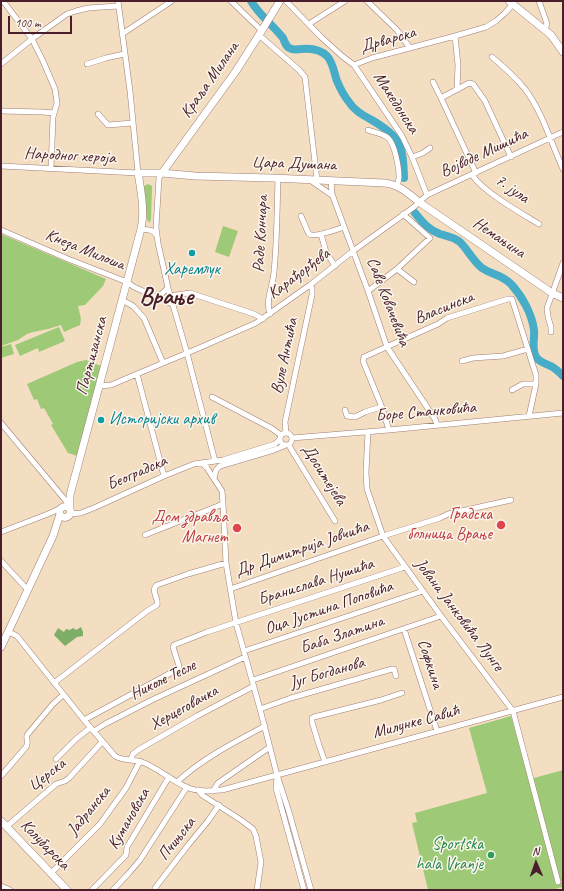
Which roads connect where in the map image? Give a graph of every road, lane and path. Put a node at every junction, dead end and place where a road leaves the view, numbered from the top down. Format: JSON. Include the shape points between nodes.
{"nodes":[{"id":1,"x":3,"y":1,"type":"edge"},
{"id":2,"x":172,"y":1,"type":"edge"},
{"id":3,"x":231,"y":1,"type":"edge"},
{"id":4,"x":280,"y":1,"type":"edge"},
{"id":5,"x":286,"y":1,"type":"edge"},
{"id":6,"x":345,"y":1,"type":"edge"},
{"id":7,"x":367,"y":1,"type":"edge"},
{"id":8,"x":539,"y":1,"type":"edge"},
{"id":9,"x":118,"y":3,"type":"edge"},
{"id":10,"x":511,"y":3,"type":"edge"},
{"id":11,"x":309,"y":24,"type":"junction"},
{"id":12,"x":544,"y":29,"type":"junction"},
{"id":13,"x":261,"y":33,"type":"junction"},
{"id":14,"x":122,"y":34,"type":"junction"},
{"id":15,"x":455,"y":36,"type":"junction"},
{"id":16,"x":32,"y":40,"type":"junction"},
{"id":17,"x":410,"y":48,"type":"junction"},
{"id":18,"x":563,"y":52,"type":"edge"},
{"id":19,"x":124,"y":54,"type":"junction"},
{"id":20,"x":492,"y":57,"type":"dead end"},
{"id":21,"x":1,"y":64,"type":"edge"},
{"id":22,"x":87,"y":64,"type":"dead end"},
{"id":23,"x":354,"y":65,"type":"junction"},
{"id":24,"x":433,"y":82,"type":"dead end"},
{"id":25,"x":457,"y":90,"type":"junction"},
{"id":26,"x":441,"y":98,"type":"junction"},
{"id":27,"x":1,"y":110,"type":"edge"},
{"id":28,"x":54,"y":113,"type":"junction"},
{"id":29,"x":98,"y":114,"type":"dead end"},
{"id":30,"x":133,"y":123,"type":"junction"},
{"id":31,"x":368,"y":130,"type":"dead end"},
{"id":32,"x":563,"y":132,"type":"edge"},
{"id":33,"x":550,"y":138,"type":"junction"},
{"id":34,"x":430,"y":148,"type":"dead end"},
{"id":35,"x":412,"y":157,"type":"junction"},
{"id":36,"x":511,"y":157,"type":"junction"},
{"id":37,"x":1,"y":166,"type":"edge"},
{"id":38,"x":51,"y":169,"type":"junction"},
{"id":39,"x":563,"y":169,"type":"edge"},
{"id":40,"x":138,"y":173,"type":"junction"},
{"id":41,"x":162,"y":174,"type":"junction"},
{"id":42,"x":474,"y":174,"type":"junction"},
{"id":43,"x":278,"y":178,"type":"junction"},
{"id":44,"x":314,"y":180,"type":"junction"},
{"id":45,"x":331,"y":180,"type":"junction"},
{"id":46,"x":397,"y":186,"type":"junction"},
{"id":47,"x":427,"y":195,"type":"junction"},
{"id":48,"x":333,"y":196,"type":"junction"},
{"id":49,"x":418,"y":202,"type":"junction"},
{"id":50,"x":404,"y":214,"type":"junction"},
{"id":51,"x":301,"y":216,"type":"dead end"},
{"id":52,"x":539,"y":224,"type":"dead end"},
{"id":53,"x":142,"y":226,"type":"junction"},
{"id":54,"x":344,"y":227,"type":"junction"},
{"id":55,"x":154,"y":229,"type":"junction"},
{"id":56,"x":1,"y":230,"type":"edge"},
{"id":57,"x":321,"y":234,"type":"junction"},
{"id":58,"x":353,"y":251,"type":"junction"},
{"id":59,"x":563,"y":263,"type":"edge"},
{"id":60,"x":335,"y":266,"type":"junction"},
{"id":61,"x":397,"y":269,"type":"junction"},
{"id":62,"x":127,"y":282,"type":"junction"},
{"id":63,"x":414,"y":282,"type":"dead end"},
{"id":64,"x":310,"y":285,"type":"junction"},
{"id":65,"x":168,"y":288,"type":"junction"},
{"id":66,"x":368,"y":291,"type":"junction"},
{"id":67,"x":552,"y":293,"type":"junction"},
{"id":68,"x":170,"y":296,"type":"junction"},
{"id":69,"x":158,"y":297,"type":"junction"},
{"id":70,"x":563,"y":298,"type":"edge"},
{"id":71,"x":122,"y":300,"type":"junction"},
{"id":72,"x":172,"y":304,"type":"junction"},
{"id":73,"x":270,"y":314,"type":"junction"},
{"id":74,"x":263,"y":318,"type":"junction"},
{"id":75,"x":551,"y":332,"type":"dead end"},
{"id":76,"x":386,"y":347,"type":"junction"},
{"id":77,"x":528,"y":349,"type":"junction"},
{"id":78,"x":187,"y":353,"type":"junction"},
{"id":79,"x":462,"y":361,"type":"dead end"},
{"id":80,"x":163,"y":363,"type":"junction"},
{"id":81,"x":137,"y":374,"type":"junction"},
{"id":82,"x":536,"y":384,"type":"junction"},
{"id":83,"x":100,"y":386,"type":"junction"},
{"id":84,"x":512,"y":390,"type":"dead end"},
{"id":85,"x":212,"y":397,"type":"dead end"},
{"id":86,"x":382,"y":407,"type":"junction"},
{"id":87,"x":345,"y":410,"type":"dead end"},
{"id":88,"x":563,"y":413,"type":"edge"},
{"id":89,"x":529,"y":416,"type":"junction"},
{"id":90,"x":1,"y":423,"type":"edge"},
{"id":91,"x":437,"y":425,"type":"junction"},
{"id":92,"x":388,"y":430,"type":"junction"},
{"id":93,"x":368,"y":432,"type":"junction"},
{"id":94,"x":282,"y":435,"type":"junction"},
{"id":95,"x":292,"y":438,"type":"junction"},
{"id":96,"x":287,"y":445,"type":"junction"},
{"id":97,"x":215,"y":461,"type":"junction"},
{"id":98,"x":202,"y":463,"type":"junction"},
{"id":99,"x":164,"y":476,"type":"junction"},
{"id":100,"x":214,"y":478,"type":"junction"},
{"id":101,"x":510,"y":500,"type":"dead end"},
{"id":102,"x":223,"y":504,"type":"junction"},
{"id":103,"x":65,"y":509,"type":"junction"},
{"id":104,"x":335,"y":521,"type":"dead end"},
{"id":105,"x":1,"y":532,"type":"edge"},
{"id":106,"x":145,"y":535,"type":"dead end"},
{"id":107,"x":383,"y":536,"type":"junction"},
{"id":108,"x":1,"y":561,"type":"edge"},
{"id":109,"x":226,"y":563,"type":"junction"},
{"id":110,"x":405,"y":566,"type":"junction"},
{"id":111,"x":27,"y":589,"type":"junction"},
{"id":112,"x":230,"y":589,"type":"junction"},
{"id":113,"x":423,"y":591,"type":"junction"},
{"id":114,"x":441,"y":616,"type":"junction"},
{"id":115,"x":236,"y":623,"type":"junction"},
{"id":116,"x":404,"y":629,"type":"junction"},
{"id":117,"x":9,"y":632,"type":"junction"},
{"id":118,"x":1,"y":648,"type":"edge"},
{"id":119,"x":245,"y":654,"type":"junction"},
{"id":120,"x":396,"y":676,"type":"dead end"},
{"id":121,"x":54,"y":683,"type":"junction"},
{"id":122,"x":253,"y":683,"type":"junction"},
{"id":123,"x":402,"y":693,"type":"dead end"},
{"id":124,"x":63,"y":695,"type":"junction"},
{"id":125,"x":563,"y":697,"type":"edge"},
{"id":126,"x":260,"y":709,"type":"junction"},
{"id":127,"x":513,"y":710,"type":"junction"},
{"id":128,"x":84,"y":720,"type":"junction"},
{"id":129,"x":265,"y":726,"type":"junction"},
{"id":130,"x":92,"y":730,"type":"junction"},
{"id":131,"x":437,"y":731,"type":"junction"},
{"id":132,"x":102,"y":742,"type":"junction"},
{"id":133,"x":270,"y":747,"type":"junction"},
{"id":134,"x":56,"y":759,"type":"dead end"},
{"id":135,"x":131,"y":759,"type":"junction"},
{"id":136,"x":140,"y":761,"type":"junction"},
{"id":137,"x":325,"y":762,"type":"junction"},
{"id":138,"x":1,"y":776,"type":"edge"},
{"id":139,"x":277,"y":776,"type":"junction"},
{"id":140,"x":169,"y":777,"type":"junction"},
{"id":141,"x":263,"y":779,"type":"junction"},
{"id":142,"x":177,"y":782,"type":"junction"},
{"id":143,"x":187,"y":787,"type":"junction"},
{"id":144,"x":276,"y":788,"type":"junction"},
{"id":145,"x":198,"y":790,"type":"junction"},
{"id":146,"x":213,"y":790,"type":"junction"},
{"id":147,"x":219,"y":805,"type":"junction"},
{"id":148,"x":289,"y":812,"type":"junction"},
{"id":149,"x":283,"y":814,"type":"junction"},
{"id":150,"x":1,"y":821,"type":"edge"},
{"id":151,"x":6,"y":827,"type":"junction"},
{"id":152,"x":51,"y":873,"type":"junction"},
{"id":153,"x":558,"y":882,"type":"dead end"},
{"id":154,"x":1,"y":886,"type":"edge"},
{"id":155,"x":155,"y":888,"type":"dead end"},
{"id":156,"x":10,"y":890,"type":"edge"},
{"id":157,"x":67,"y":890,"type":"edge"},
{"id":158,"x":92,"y":890,"type":"edge"},
{"id":159,"x":113,"y":890,"type":"edge"},
{"id":160,"x":257,"y":890,"type":"edge"},
{"id":161,"x":304,"y":890,"type":"edge"},
{"id":162,"x":311,"y":890,"type":"edge"}],
"edges":[{"from":1,"to":16,"type":"street"},
{"from":2,"to":14,"type":"street"},
{"from":3,"to":13,"type":"street"},
{"from":4,"to":13,"type":"main road","name":"Краља Милана"},
{"from":5,"to":11,"type":"street","name":"Дрварска"},
{"from":6,"to":11,"type":"street"},
{"from":7,"to":17,"type":"street","via":[[397,30]]},
{"from":8,"to":12,"type":"street","via":[[546,21]]},
{"from":9,"to":14,"type":"street"},
{"from":9,"to":16,"type":"street","via":[[71,12]]},
{"from":10,"to":12,"type":"main road"},
{"from":10,"to":15,"type":"street","name":"Дрварска","via":[[505,13],[486,27]]},
{"from":11,"to":23,"type":"street","name":"Дрварска"},
{"from":12,"to":18,"type":"main road"},
{"from":13,"to":41,"type":"main road","name":"Краља Милана"},
{"from":13,"to":44,"type":"street","via":[[305,78]]},
{"from":14,"to":19,"type":"street"},
{"from":15,"to":17,"type":"street","name":"Дрварска"},
{"from":15,"to":25,"type":"street"},
{"from":16,"to":21,"type":"street"},
{"from":16,"to":28,"type":"street","via":[[55,89],[57,103]]},
{"from":17,"to":23,"type":"street","name":"Дрварска"},
{"from":19,"to":22,"type":"street"},
{"from":19,"to":30,"type":"street"},
{"from":20,"to":33,"type":"street","via":[[516,78],[525,90]]},
{"from":23,"to":35,"type":"street","name":"Македонска","via":[[402,136]]},
{"from":24,"to":26,"type":"street"},
{"from":25,"to":26,"type":"street"},
{"from":25,"to":36,"type":"street","via":[[469,83],[476,87]]},
{"from":26,"to":42,"type":"street"},
{"from":27,"to":28,"type":"street"},
{"from":28,"to":38,"type":"street"},
{"from":29,"to":30,"type":"street","via":[[108,125]]},
{"from":30,"to":40,"type":"street"},
{"from":31,"to":46,"type":"street","via":[[380,133],[391,142],[398,170]]},
{"from":32,"to":33,"type":"street","name":"Војводе Мишића"},
{"from":33,"to":36,"type":"street","name":"Војводе Мишића"},
{"from":33,"to":39,"type":"street"},
{"from":34,"to":35,"type":"street","name":"Македонска"},
{"from":35,"to":47,"type":"street","name":"Македонска"},
{"from":36,"to":42,"type":"street","name":"Војводе Мишића"},
{"from":37,"to":38,"type":"street","name":"Народног хероја"},
{"from":38,"to":40,"type":"street","name":"Народног хероја"},
{"from":40,"to":41,"type":"main road","name":"Цара Душана"},
{"from":40,"to":53,"type":"main road","name":"Партизанска"},
{"from":41,"to":43,"type":"main road","name":"Цара Душана"},
{"from":41,"to":55,"type":"street","via":[[159,178]]},
{"from":42,"to":47,"type":"street","name":"Војводе Мишића"},
{"from":42,"to":52,"type":"street","name":"7. јула","via":[[481,184],[500,199]]},
{"from":43,"to":44,"type":"main road","name":"Цара Душана"},
{"from":43,"to":73,"type":"street","name":"Раде Кончара","via":[[274,274],[268,303]]},
{"from":44,"to":45,"type":"main road","name":"Цара Душана"},
{"from":44,"to":48,"type":"street"},
{"from":45,"to":46,"type":"main road","name":"Цара Душана","via":[[389,183]]},
{"from":45,"to":48,"type":"street","name":"Саве Ковачевића"},
{"from":46,"to":49,"type":"main road","name":"Цара Душана"},
{"from":47,"to":49,"type":"street","name":"Војводе Мишића"},
{"from":48,"to":54,"type":"street","name":"Саве Ковачевића"},
{"from":49,"to":50,"type":"street","name":"Карађорђева"},
{"from":49,"to":67,"type":"main road","name":"Немањина"},
{"from":50,"to":58,"type":"street","name":"Карађорђева"},
{"from":50,"to":61,"type":"street","via":[[430,238]]},
{"from":51,"to":57,"type":"street","via":[[310,235]]},
{"from":53,"to":55,"type":"street"},
{"from":53,"to":62,"type":"main road","name":"Партизанска"},
{"from":54,"to":57,"type":"street"},
{"from":54,"to":58,"type":"street","name":"Саве Ковачевића"},
{"from":55,"to":65,"type":"street"},
{"from":56,"to":62,"type":"street","name":"Кнеза Милоша"},
{"from":57,"to":60,"type":"street","via":[[326,252]]},
{"from":58,"to":60,"type":"street","name":"Карађорђева"},
{"from":58,"to":66,"type":"street","name":"Саве Ковачевића"},
{"from":59,"to":67,"type":"street"},
{"from":60,"to":64,"type":"street","name":"Карађорђева"},
{"from":61,"to":63,"type":"street"},
{"from":61,"to":66,"type":"street"},
{"from":62,"to":69,"type":"street","name":"Кнеза Милоша"},
{"from":62,"to":71,"type":"main road","name":"Партизанска"},
{"from":64,"to":73,"type":"street","name":"Карађорђева"},
{"from":64,"to":94,"type":"street","name":"Вуле Антића","via":[[312,295]]},
{"from":65,"to":68,"type":"street"},
{"from":65,"to":69,"type":"street"},
{"from":66,"to":76,"type":"street","name":"Саве Ковачевића"},
{"from":67,"to":70,"type":"main road","name":"Немањина"},
{"from":67,"to":75,"type":"street","via":[[547,308]]},
{"from":68,"to":72,"type":"street"},
{"from":68,"to":74,"type":"street","via":[[190,293]]},
{"from":69,"to":72,"type":"street","name":"Кнеза Милоша"},
{"from":71,"to":80,"type":"street","via":[[133,306],[144,318]]},
{"from":71,"to":83,"type":"main road","name":"Партизанска"},
{"from":72,"to":78,"type":"street"},
{"from":73,"to":74,"type":"street","name":"Карађорђева"},
{"from":74,"to":78,"type":"street","name":"Карађорђева"},
{"from":76,"to":77,"type":"street","name":"Власинска","via":[[447,318],[512,299]]},
{"from":76,"to":86,"type":"street","name":"Власинска","via":[[363,359]]},
{"from":76,"to":91,"type":"street","name":"Саве Ковачевића"},
{"from":77,"to":79,"type":"street","via":[[503,356]]},
{"from":77,"to":82,"type":"street","via":[[536,375]]},
{"from":78,"to":80,"type":"street","name":"Карађорђева"},
{"from":78,"to":97,"type":"street"},
{"from":80,"to":81,"type":"street","name":"Карађорђева"},
{"from":81,"to":83,"type":"street","name":"Карађорђева","via":[[111,385]]},
{"from":81,"to":99,"type":"street"},
{"from":82,"to":84,"type":"street","via":[[523,384]]},
{"from":82,"to":89,"type":"street"},
{"from":83,"to":103,"type":"main road","name":"Партизанска"},
{"from":85,"to":94,"type":"street"},
{"from":86,"to":87,"type":"street","via":[[352,417],[347,416]]},
{"from":86,"to":92,"type":"street"},
{"from":88,"to":89,"type":"street","name":"Боре Станковића"},
{"from":89,"to":91,"type":"street","name":"Боре Станковића"},
{"from":90,"to":103,"type":"street"},
{"from":91,"to":92,"type":"street","name":"Боре Станковића"},
{"from":92,"to":93,"type":"street","name":"Боре Станковића"},
{"from":93,"to":95,"type":"street","name":"Боре Станковића"},
{"from":93,"to":107,"type":"street","name":"Јована Јанковића Лунге","via":[[367,489]]},
{"from":94,"to":95,"type":"street","via":[[289,433]]},
{"from":94,"to":96,"type":"street","via":[[282,444]]},
{"from":94,"to":97,"type":"street","name":"Београдска","via":[[275,444]]},
{"from":95,"to":96,"type":"street","via":[[292,442]]},
{"from":96,"to":100,"type":"street","via":[[220,466]]},
{"from":96,"to":104,"type":"street","name":"Доситејева"},
{"from":97,"to":98,"type":"street","name":"Београдска"},
{"from":98,"to":99,"type":"street","name":"Београдска"},
{"from":98,"to":100,"type":"street"},
{"from":99,"to":103,"type":"street","name":"Београдска","via":[[81,513]]},
{"from":100,"to":102,"type":"street","via":[[222,491]]},
{"from":101,"to":107,"type":"street","name":"Др Димитрија Јовчића","via":[[448,514]]},
{"from":102,"to":106,"type":"street"},
{"from":102,"to":109,"type":"street"},
{"from":103,"to":105,"type":"street","name":"Београдска","via":[[56,510]]},
{"from":103,"to":111,"type":"main road","name":"Партизанска"},
{"from":107,"to":110,"type":"street","name":"Јована Јанковића Лунге"},
{"from":107,"to":112,"type":"street","name":"Др Димитрија Јовчића"},
{"from":108,"to":111,"type":"street"},
{"from":109,"to":112,"type":"street"},
{"from":109,"to":121,"type":"street","via":[[157,585],[154,589],[157,605]]},
{"from":110,"to":113,"type":"street","name":"Јована Јанковића Лунге"},
{"from":110,"to":115,"type":"street","name":"Бранислава Нушића"},
{"from":111,"to":117,"type":"main road","name":"Партизанска"},
{"from":112,"to":115,"type":"street"},
{"from":113,"to":114,"type":"street","name":"Јована Јанковића Лунге"},
{"from":113,"to":119,"type":"street","name":"Оца Јустина Поповића"},
{"from":114,"to":116,"type":"street","name":"Баба Златина"},
{"from":114,"to":127,"type":"street","name":"Јована Јанковића Лунге"},
{"from":115,"to":119,"type":"street"},
{"from":115,"to":128,"type":"street","name":"Бранислава Нушића","via":[[174,645],[172,647],[178,669]]},
{"from":116,"to":122,"type":"street","name":"Баба Златина"},
{"from":116,"to":131,"type":"street","name":"Софкина"},
{"from":117,"to":118,"type":"main road","name":"Партизанска"},
{"from":117,"to":121,"type":"street","via":[[17,636]]},
{"from":119,"to":122,"type":"street"},
{"from":119,"to":130,"type":"street","name":"Николе Тесле"},
{"from":120,"to":126,"type":"street","name":"Југ Богданова","via":[[395,670],[392,669]]},
{"from":121,"to":124,"type":"street"},
{"from":122,"to":126,"type":"street"},
{"from":122,"to":135,"type":"street","name":"Херцеговачка","via":[[138,750]]},
{"from":123,"to":137,"type":"street","via":[[312,718]]},
{"from":124,"to":128,"type":"street"},
{"from":124,"to":138,"type":"street","via":[[27,735],[26,747]]},
{"from":125,"to":127,"type":"street","name":"Милунке Савић"},
{"from":126,"to":129,"type":"street"},
{"from":127,"to":131,"type":"street","name":"Милунке Савић"},
{"from":127,"to":153,"type":"street"},
{"from":128,"to":130,"type":"street"},
{"from":129,"to":133,"type":"street"},
{"from":129,"to":142,"type":"street","via":[[210,758]]},
{"from":130,"to":132,"type":"street"},
{"from":130,"to":134,"type":"street","name":"Николе Тесле","via":[[76,739]]},
{"from":131,"to":137,"type":"street","name":"Милунке Савић"},
{"from":132,"to":135,"type":"street","via":[[117,757]]},
{"from":132,"to":151,"type":"street","name":"Церска","via":[[69,778],[56,784]]},
{"from":133,"to":139,"type":"street"},
{"from":133,"to":146,"type":"street","via":[[218,783]]},
{"from":135,"to":136,"type":"street"},
{"from":136,"to":140,"type":"street"},
{"from":136,"to":152,"type":"street","name":"Јадранска","via":[[126,788],[100,824]]},
{"from":137,"to":139,"type":"street","name":"Милунке Савић"},
{"from":139,"to":141,"type":"street","name":"Милунке Савић"},
{"from":139,"to":144,"type":"street"},
{"from":139,"to":148,"type":"street"},
{"from":140,"to":142,"type":"street"},
{"from":140,"to":158,"type":"street","name":"Кумановска","via":[[127,847],[126,855]]},
{"from":141,"to":144,"type":"street","via":[[272,782]]},
{"from":141,"to":146,"type":"street","name":"Милунке Савић"},
{"from":142,"to":143,"type":"street"},
{"from":143,"to":145,"type":"street"},
{"from":143,"to":159,"type":"street","via":[[140,860]]},
{"from":144,"to":149,"type":"street"},
{"from":145,"to":146,"type":"street","name":"Милунке Савић"},
{"from":145,"to":147,"type":"street"},
{"from":147,"to":155,"type":"street","name":"Пчињска"},
{"from":147,"to":160,"type":"street","via":[[253,829],[261,862]]},
{"from":148,"to":149,"type":"street"},
{"from":148,"to":162,"type":"street"},
{"from":149,"to":161,"type":"street"},
{"from":150,"to":151,"type":"main road","name":"Колубарска"},
{"from":151,"to":152,"type":"main road","name":"Колубарска"},
{"from":152,"to":157,"type":"main road","name":"Колубарска"},
{"from":154,"to":156,"type":"street"}]}
